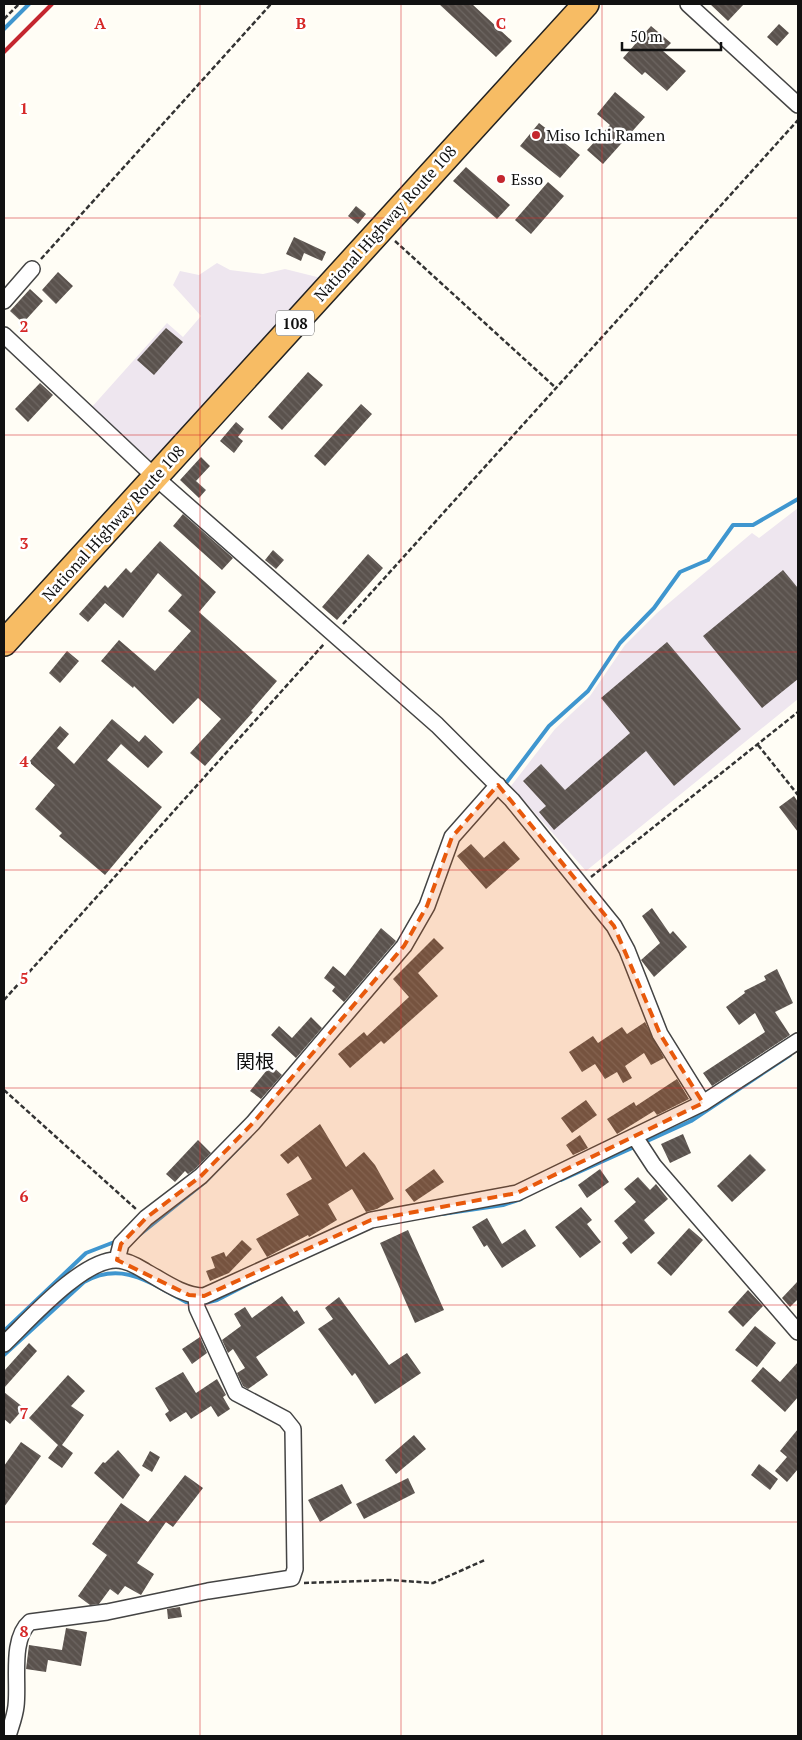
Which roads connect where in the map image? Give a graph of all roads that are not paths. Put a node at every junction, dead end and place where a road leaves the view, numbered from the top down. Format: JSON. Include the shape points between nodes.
{"nodes":[{"id":1,"x":586,"y":4,"type":"edge"},
{"id":2,"x":688,"y":4,"type":"edge"},
{"id":3,"x":798,"y":105,"type":"edge"},
{"id":4,"x":32,"y":268,"type":"road end"},
{"id":5,"x":4,"y":301,"type":"edge"},
{"id":6,"x":4,"y":335,"type":"edge"},
{"id":7,"x":155,"y":476,"type":"junction"},
{"id":8,"x":4,"y":643,"type":"edge"},
{"id":9,"x":498,"y":785,"type":"junction"},
{"id":10,"x":798,"y":1041,"type":"edge"},
{"id":11,"x":703,"y":1103,"type":"junction"},
{"id":12,"x":636,"y":1137,"type":"junction"},
{"id":13,"x":117,"y":1260,"type":"junction"},
{"id":14,"x":196,"y":1301,"type":"junction"},
{"id":15,"x":798,"y":1332,"type":"edge"},
{"id":16,"x":4,"y":1344,"type":"edge"},
{"id":17,"x":8,"y":1736,"type":"edge"}],
"edges":[{"from":1,"to":7,"type":"highway","name":"National Highway Route 108","number":"108"},
{"from":2,"to":3,"type":"street"},
{"from":4,"to":5,"type":"street"},
{"from":6,"to":7,"type":"street"},
{"from":7,"to":8,"type":"highway","name":"National Highway Route 108","number":"108"},
{"from":7,"to":9,"type":"street","via":[[437,725]]},
{"from":9,"to":11,"type":"street","via":[[614,926],[627,950],[660,1034]]},
{"from":9,"to":13,"type":"street","via":[[452,837],[427,906],[404,946],[252,1123],[201,1176],[146,1218],[121,1244]]},
{"from":10,"to":11,"type":"street"},
{"from":11,"to":12,"type":"street"},
{"from":12,"to":14,"type":"street","via":[[516,1193],[372,1220]]},
{"from":12,"to":15,"type":"street","via":[[654,1166]]},
{"from":13,"to":14,"type":"street","via":[[134,1265]]},
{"from":13,"to":16,"type":"street","via":[[81,1272]]},
{"from":14,"to":17,"type":"street","via":[[236,1393],[285,1419],[293,1429],[295,1569],[292,1578],[106,1612],[30,1622],[23,1628],[16,1666],[16,1706]]}]}
